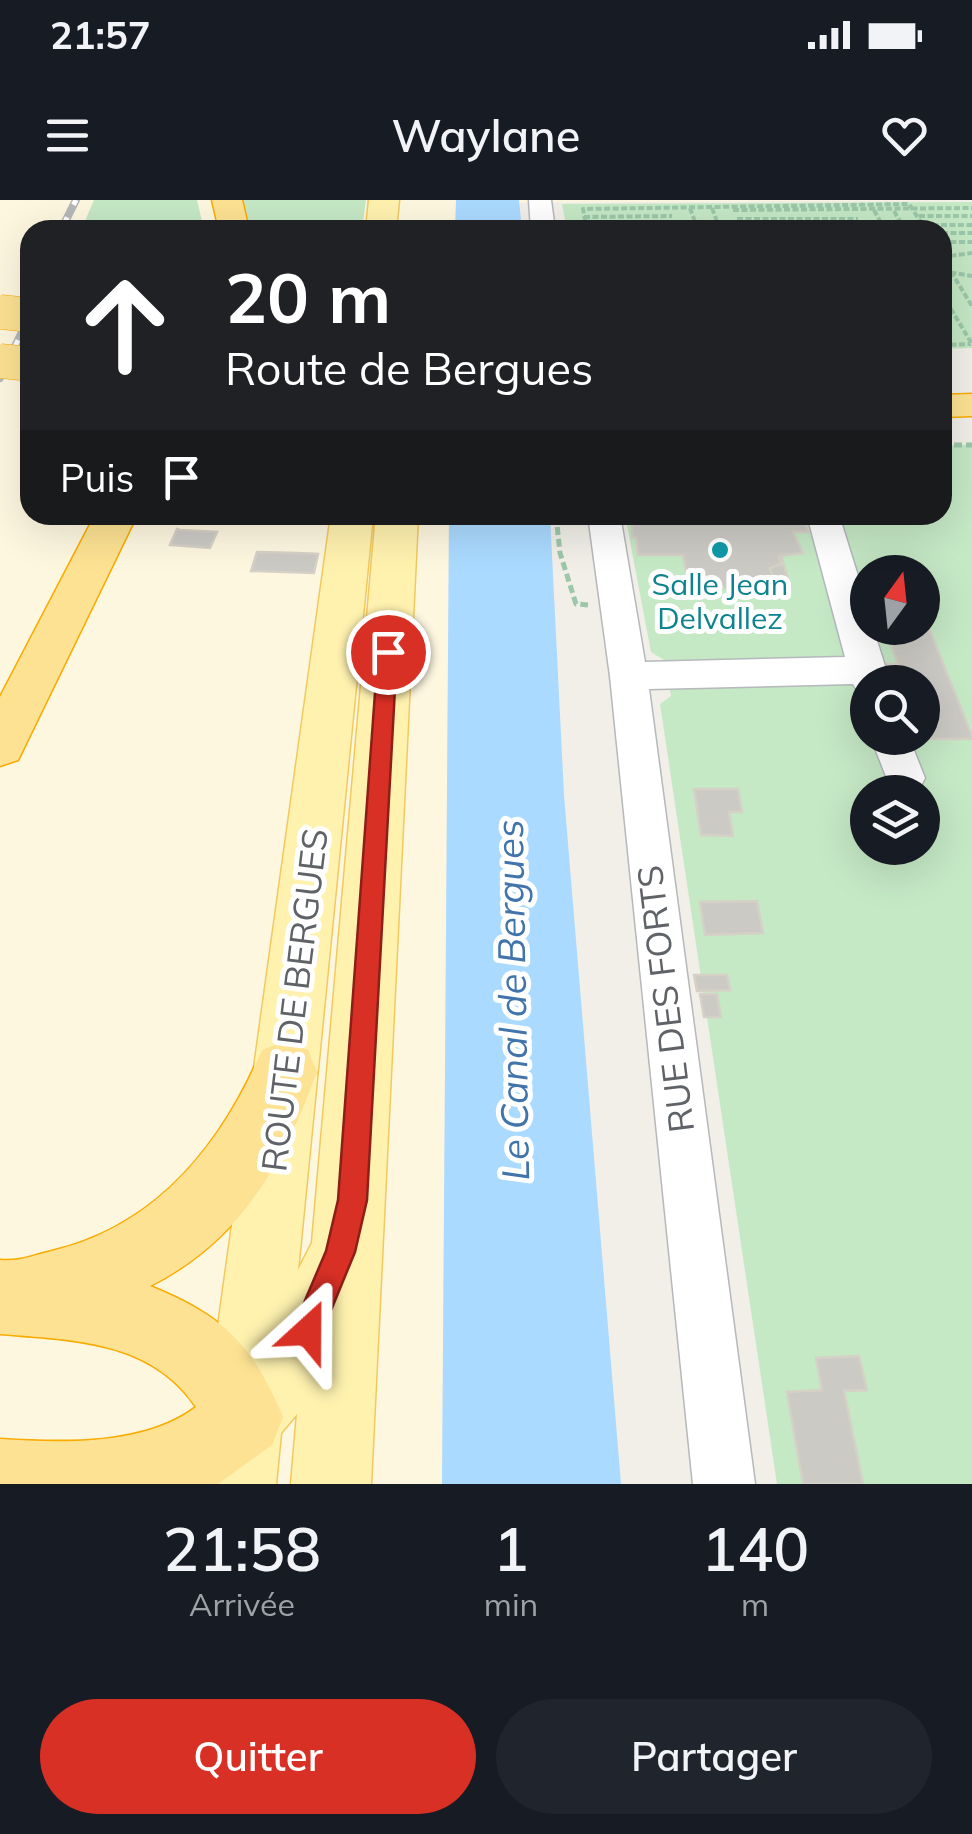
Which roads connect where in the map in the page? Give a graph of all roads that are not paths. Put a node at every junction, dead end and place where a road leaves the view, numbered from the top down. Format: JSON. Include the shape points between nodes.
{"nodes":[{"id":1,"x":89,"y":525,"type":"edge"},
{"id":2,"x":111,"y":525,"type":"edge"},
{"id":3,"x":351,"y":525,"type":"edge"},
{"id":4,"x":395,"y":525,"type":"edge"},
{"id":5,"x":606,"y":525,"type":"edge"},
{"id":6,"x":826,"y":525,"type":"edge"},
{"id":7,"x":866,"y":665,"type":"edge"},
{"id":8,"x":629,"y":676,"type":"junction"},
{"id":9,"x":850,"y":676,"type":"edge"},
{"id":10,"x":0,"y":695,"type":"edge"},
{"id":11,"x":0,"y":746,"type":"edge"},
{"id":12,"x":285,"y":1072,"type":"junction"},
{"id":13,"x":352,"y":1200,"type":"junction"},
{"id":14,"x":0,"y":1296,"type":"edge"},
{"id":15,"x":249,"y":1462,"type":"edge"},
{"id":16,"x":0,"y":1479,"type":"edge"},
{"id":17,"x":332,"y":1484,"type":"edge"},
{"id":18,"x":724,"y":1484,"type":"edge"}],
"edges":[{"from":1,"to":10,"type":"highway"},
{"from":2,"to":11,"type":"highway"},
{"from":3,"to":12,"type":"main road","name":"ROUTE DE BERGUES"},
{"from":4,"to":13,"type":"main road","name":"ROUTE DE BERGUES"},
{"from":5,"to":8,"type":"street","name":"RUE DES FORTS"},
{"from":6,"to":7,"type":"street"},
{"from":8,"to":9,"type":"street"},
{"from":8,"to":18,"type":"street","name":"RUE DES FORTS"},
{"from":12,"to":14,"type":"highway","via":[[237,1164],[165,1234],[84,1279]]},
{"from":12,"to":15,"type":"main road","name":"ROUTE DE BERGUES"},
{"from":13,"to":15,"type":"main road","via":[[340,1252],[308,1331],[264,1396]]},
{"from":13,"to":17,"type":"main road","name":"ROUTE DE BERGUES"},
{"from":14,"to":15,"type":"highway","via":[[108,1308],[172,1334],[211,1364]]},
{"from":15,"to":16,"type":"highway","via":[[198,1452],[88,1480]]}]}
